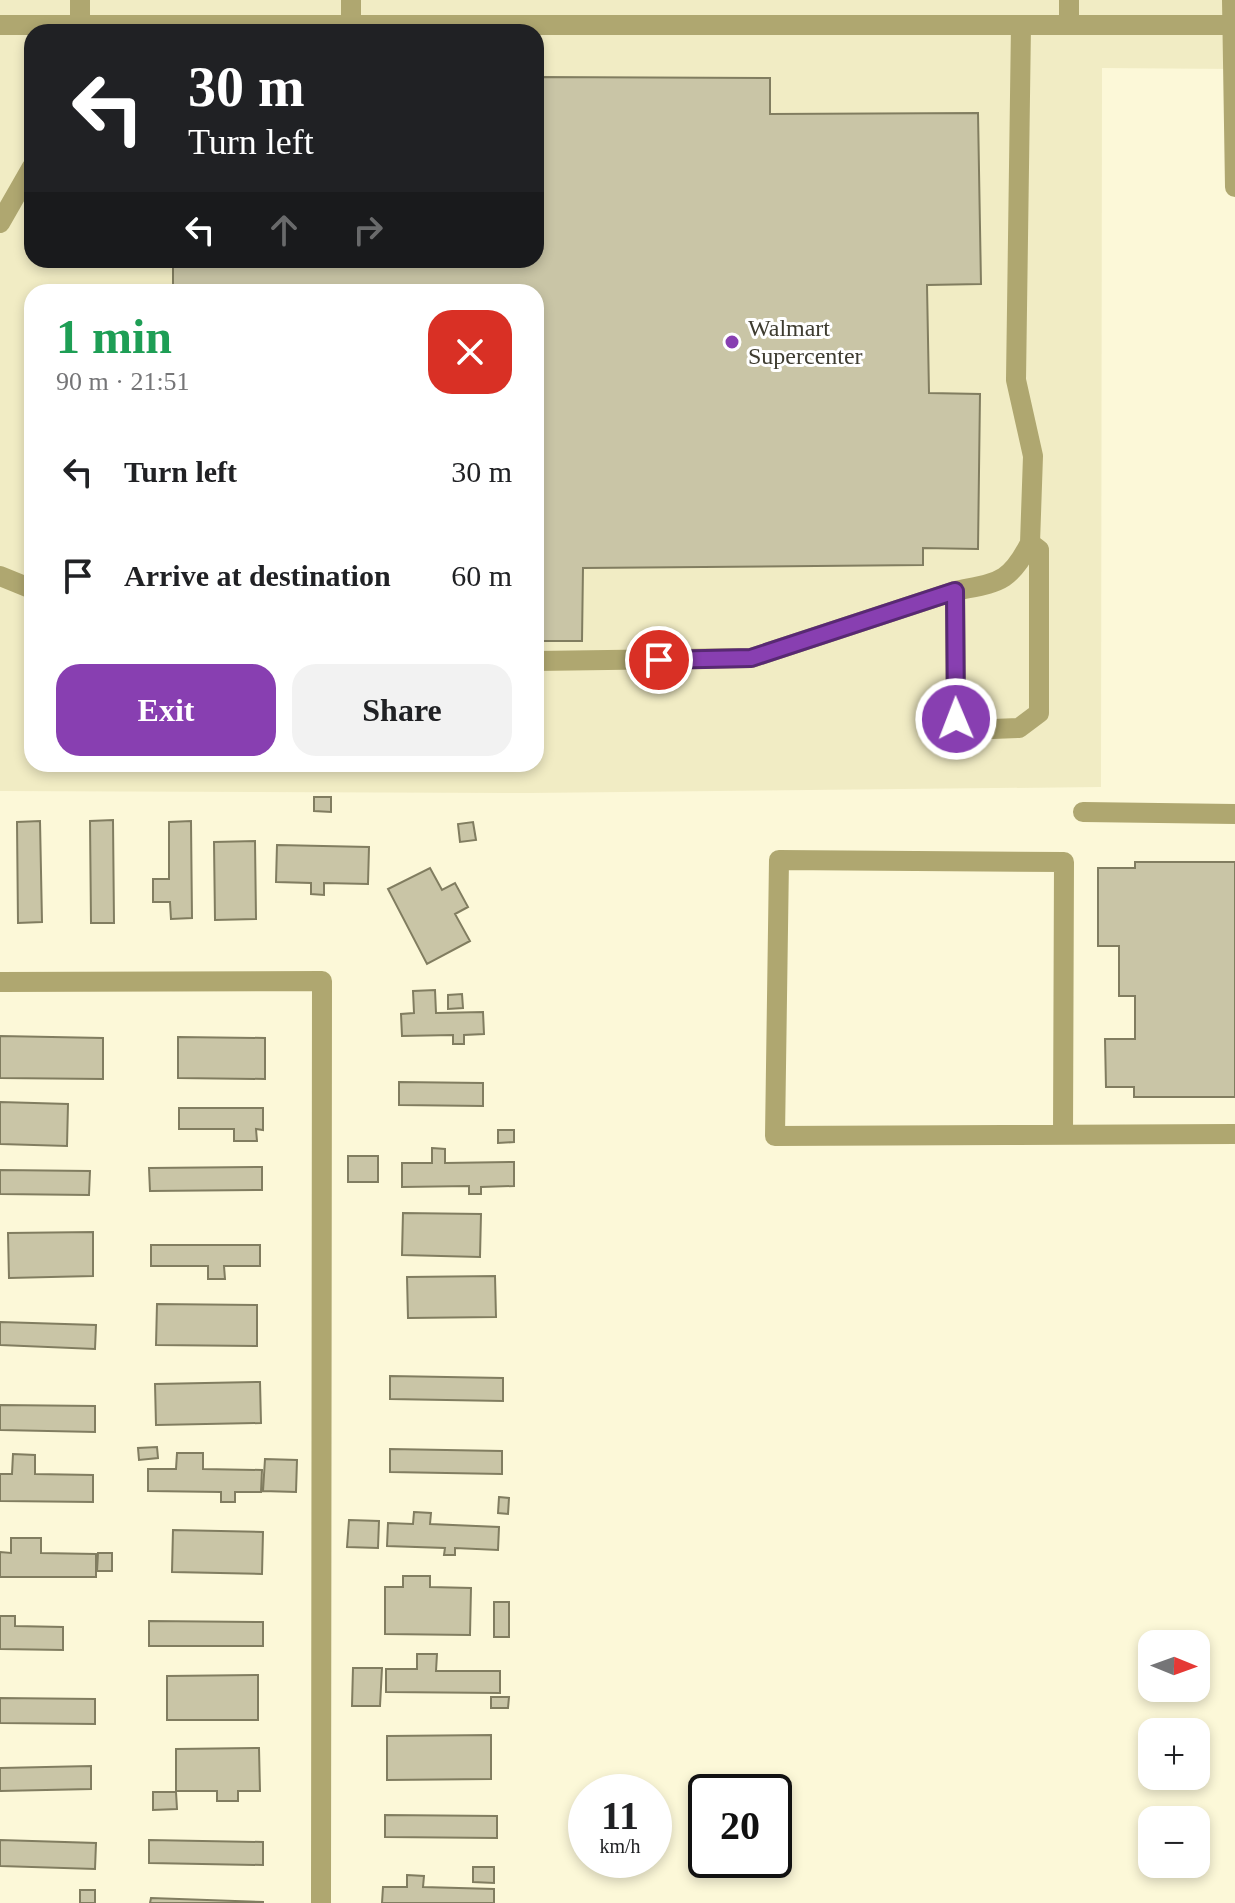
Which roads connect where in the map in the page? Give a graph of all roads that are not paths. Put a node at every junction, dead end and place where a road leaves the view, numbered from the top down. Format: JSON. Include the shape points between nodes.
{"nodes":[{"id":1,"x":80,"y":0,"type":"edge"},
{"id":2,"x":351,"y":0,"type":"edge"},
{"id":3,"x":1069,"y":0,"type":"edge"},
{"id":4,"x":1232,"y":0,"type":"edge"},
{"id":5,"x":80,"y":24,"type":"edge"},
{"id":6,"x":351,"y":24,"type":"edge"},
{"id":7,"x":0,"y":25,"type":"edge"},
{"id":8,"x":1021,"y":25,"type":"junction"},
{"id":9,"x":1069,"y":25,"type":"junction"},
{"id":10,"x":1234,"y":25,"type":"edge"},
{"id":11,"x":544,"y":26,"type":"edge"},
{"id":12,"x":24,"y":27,"type":"edge"},
{"id":13,"x":24,"y":181,"type":"edge"},
{"id":14,"x":1235,"y":187,"type":"edge"},
{"id":15,"x":0,"y":223,"type":"edge"},
{"id":16,"x":1030,"y":543,"type":"junction"},
{"id":17,"x":0,"y":576,"type":"edge"},
{"id":18,"x":24,"y":586,"type":"edge"},
{"id":19,"x":955,"y":591,"type":"junction"},
{"id":20,"x":544,"y":661,"type":"edge"},
{"id":21,"x":1083,"y":812,"type":"dead end"},
{"id":22,"x":1235,"y":814,"type":"edge"},
{"id":23,"x":0,"y":982,"type":"edge"},
{"id":24,"x":1235,"y":1134,"type":"edge"},
{"id":25,"x":1063,"y":1135,"type":"junction"},
{"id":26,"x":321,"y":1903,"type":"edge"}],
"edges":[{"from":1,"to":5,"type":"street"},
{"from":2,"to":6,"type":"street"},
{"from":3,"to":9,"type":"street"},
{"from":4,"to":10,"type":"street"},
{"from":7,"to":12,"type":"street"},
{"from":8,"to":9,"type":"street"},
{"from":8,"to":11,"type":"street"},
{"from":8,"to":16,"type":"street","via":[[1016,380],[1033,456]]},
{"from":9,"to":10,"type":"street"},
{"from":10,"to":14,"type":"street"},
{"from":13,"to":15,"type":"street"},
{"from":16,"to":19,"type":"street","via":[[1016,571]]},
{"from":16,"to":19,"type":"street","via":[[1039,550],[1039,713],[1019,728],[967,730],[956,719]]},
{"from":17,"to":18,"type":"street"},
{"from":19,"to":20,"type":"street","via":[[751,658]]},
{"from":21,"to":22,"type":"street"},
{"from":23,"to":26,"type":"street","via":[[322,981]]},
{"from":24,"to":25,"type":"street"},
{"from":25,"to":25,"type":"street","via":[[775,1136],[779,860],[1064,862]]}]}
